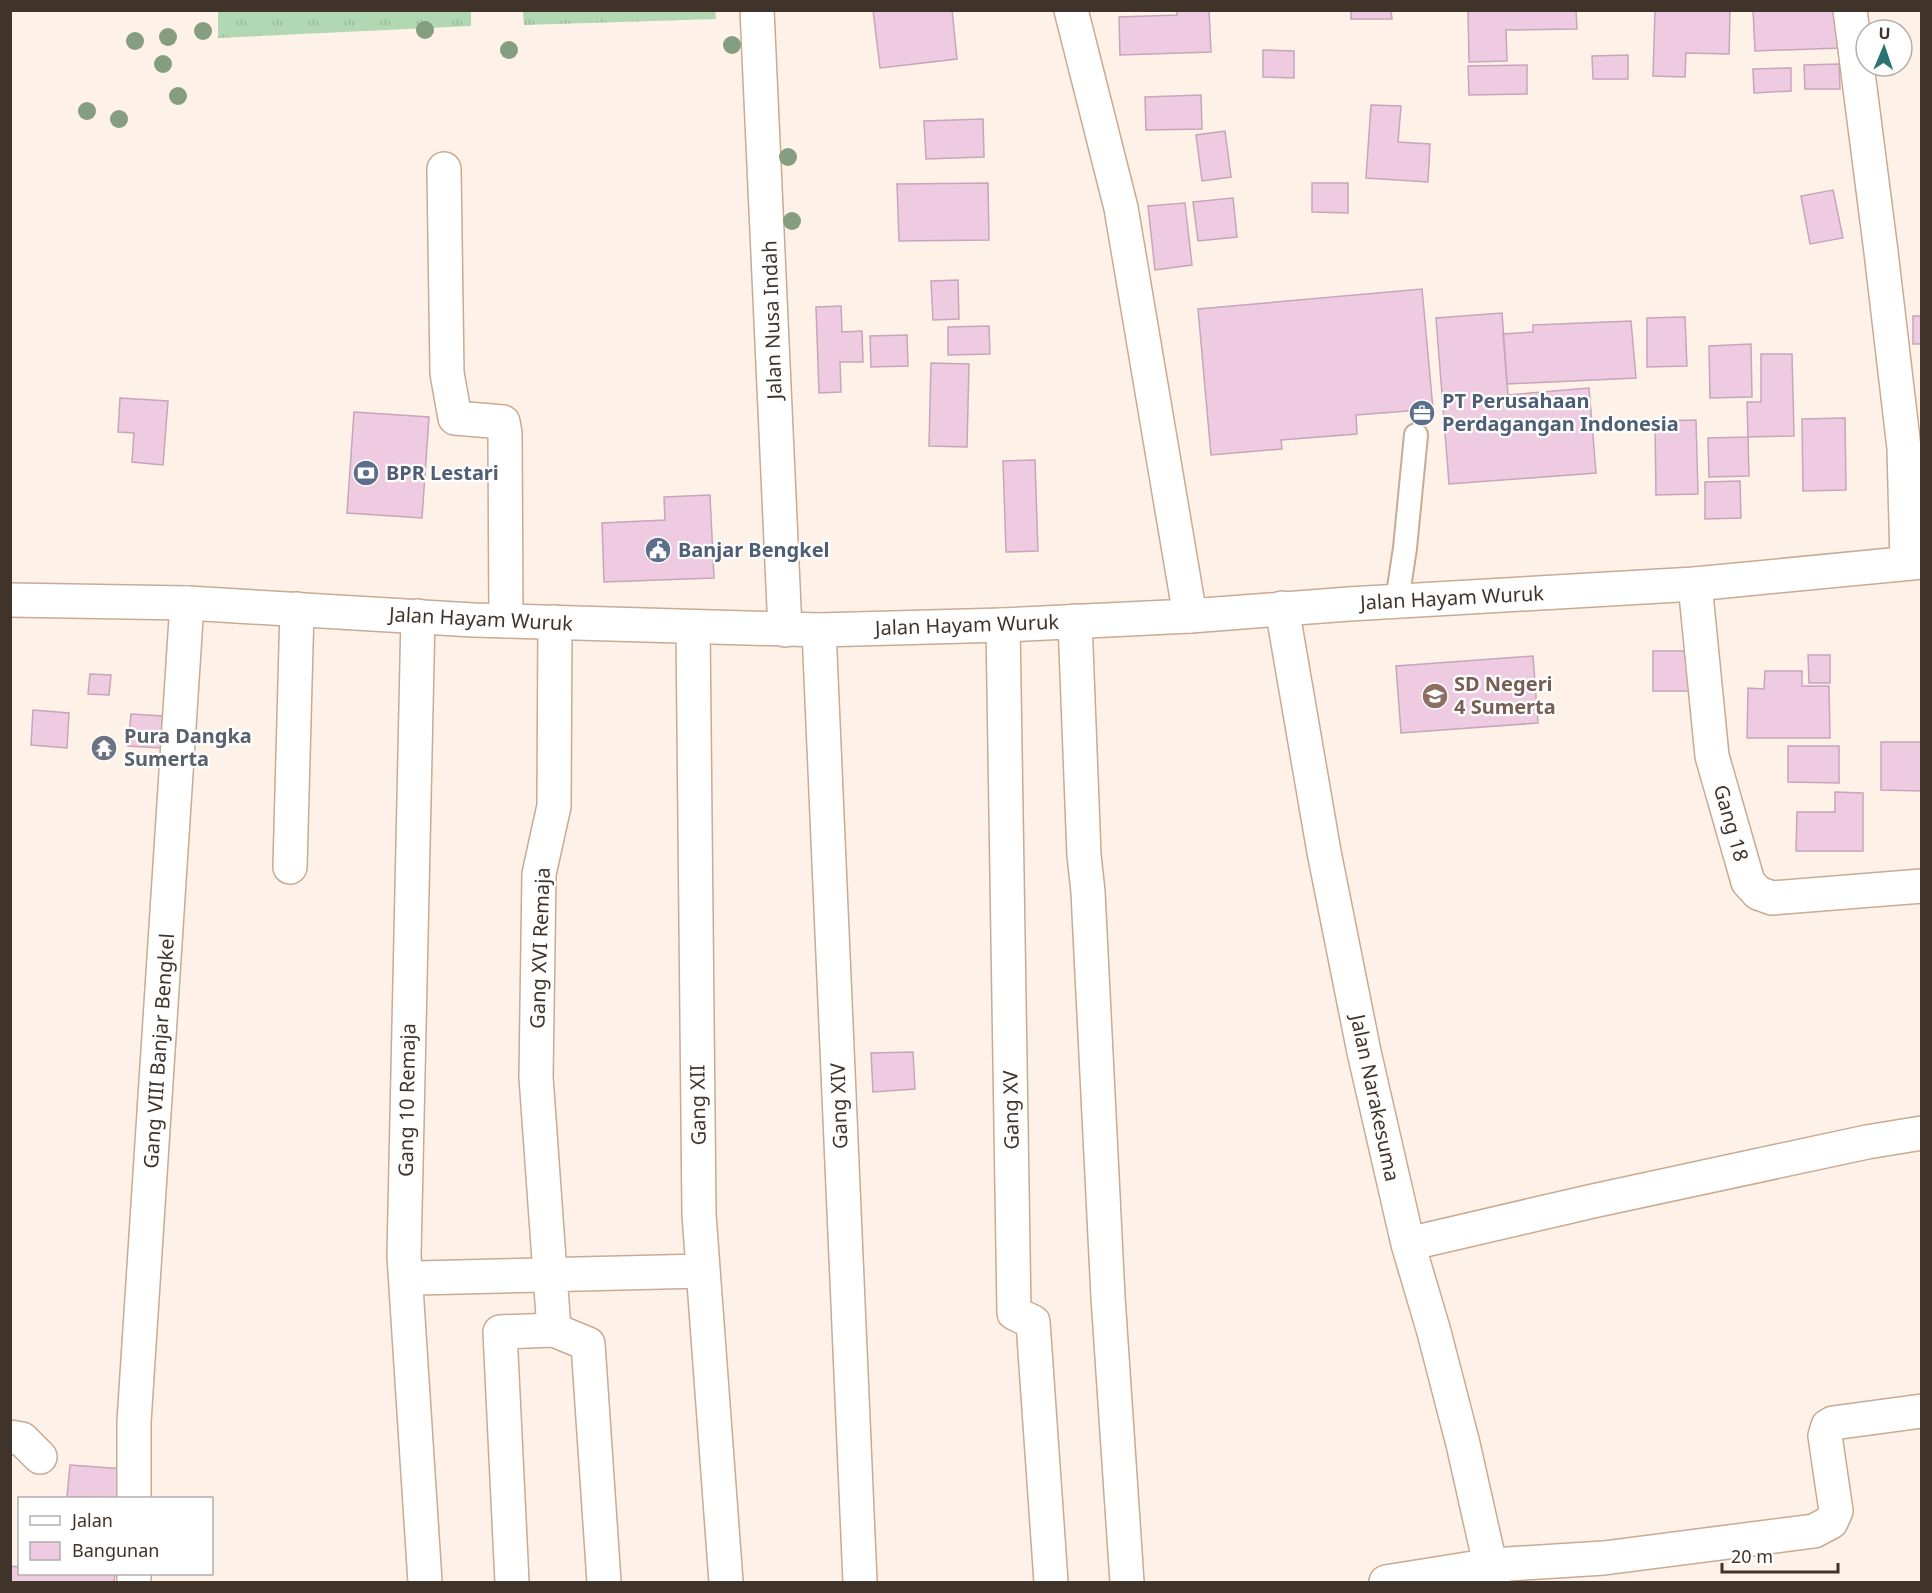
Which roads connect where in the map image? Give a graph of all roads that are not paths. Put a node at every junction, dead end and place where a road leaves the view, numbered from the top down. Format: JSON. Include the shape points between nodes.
{"nodes":[{"id":1,"x":757,"y":10,"type":"edge"},
{"id":2,"x":1071,"y":10,"type":"edge"},
{"id":3,"x":1850,"y":10,"type":"edge"},
{"id":4,"x":444,"y":169,"type":"dead end"},
{"id":5,"x":1416,"y":435,"type":"dead end"},
{"id":6,"x":1914,"y":563,"type":"edge"},
{"id":7,"x":1695,"y":584,"type":"junction"},
{"id":8,"x":10,"y":600,"type":"edge"},
{"id":9,"x":1397,"y":601,"type":"junction"},
{"id":10,"x":187,"y":603,"type":"junction"},
{"id":11,"x":1282,"y":608,"type":"junction"},
{"id":12,"x":297,"y":609,"type":"junction"},
{"id":13,"x":418,"y":616,"type":"junction"},
{"id":14,"x":1190,"y":616,"type":"junction"},
{"id":15,"x":507,"y":621,"type":"junction"},
{"id":16,"x":1075,"y":621,"type":"junction"},
{"id":17,"x":555,"y":622,"type":"junction"},
{"id":18,"x":1003,"y":625,"type":"junction"},
{"id":19,"x":693,"y":627,"type":"junction"},
{"id":20,"x":785,"y":630,"type":"junction"},
{"id":21,"x":819,"y":630,"type":"junction"},
{"id":22,"x":290,"y":867,"type":"dead end"},
{"id":23,"x":1922,"y":886,"type":"edge"},
{"id":24,"x":1922,"y":1132,"type":"edge"},
{"id":25,"x":1408,"y":1244,"type":"junction"},
{"id":26,"x":702,"y":1271,"type":"junction"},
{"id":27,"x":550,"y":1273,"type":"junction"},
{"id":28,"x":418,"y":1278,"type":"dead end"},
{"id":29,"x":554,"y":1330,"type":"junction"},
{"id":30,"x":1922,"y":1411,"type":"edge"},
{"id":31,"x":10,"y":1437,"type":"edge"},
{"id":32,"x":40,"y":1457,"type":"dead end"},
{"id":33,"x":134,"y":1497,"type":"edge"},
{"id":34,"x":1493,"y":1574,"type":"edge"},
{"id":35,"x":425,"y":1582,"type":"edge"},
{"id":36,"x":512,"y":1582,"type":"edge"},
{"id":37,"x":604,"y":1582,"type":"edge"},
{"id":38,"x":726,"y":1582,"type":"edge"},
{"id":39,"x":860,"y":1582,"type":"edge"},
{"id":40,"x":1051,"y":1582,"type":"edge"},
{"id":41,"x":1127,"y":1582,"type":"edge"},
{"id":42,"x":1386,"y":1582,"type":"edge"}],
"edges":[{"from":1,"to":20,"type":"street","name":"Jalan Nusa Indah"},
{"from":2,"to":14,"type":"street","via":[[1121,208]]},
{"from":3,"to":6,"type":"street","via":[[1904,448]]},
{"from":4,"to":15,"type":"street","via":[[447,373],[455,418],[503,423]]},
{"from":5,"to":9,"type":"lane"},
{"from":6,"to":7,"type":"street","name":"Jalan Hayam Wuruk"},
{"from":7,"to":9,"type":"street","name":"Jalan Hayam Wuruk"},
{"from":7,"to":23,"type":"street","name":"Gang 18","via":[[1712,756],[1749,882],[1758,893],[1772,898]]},
{"from":8,"to":10,"type":"street","name":"Jalan Hayam Wuruk"},
{"from":9,"to":11,"type":"street","name":"Jalan Hayam Wuruk"},
{"from":10,"to":12,"type":"street","name":"Jalan Hayam Wuruk"},
{"from":10,"to":33,"type":"street","name":"Gang VIII Banjar Bengkel","via":[[134,1422]]},
{"from":11,"to":14,"type":"street","name":"Jalan Hayam Wuruk"},
{"from":11,"to":25,"type":"street","name":"Jalan Narakesuma","via":[[1338,922]]},
{"from":12,"to":13,"type":"street","name":"Jalan Hayam Wuruk"},
{"from":12,"to":22,"type":"street"},
{"from":13,"to":15,"type":"street","name":"Jalan Hayam Wuruk"},
{"from":13,"to":35,"type":"street","name":"Gang 10 Remaja","via":[[404,1256]]},
{"from":14,"to":16,"type":"street","name":"Jalan Hayam Wuruk"},
{"from":15,"to":17,"type":"street","name":"Jalan Hayam Wuruk"},
{"from":16,"to":18,"type":"street","name":"Jalan Hayam Wuruk"},
{"from":16,"to":41,"type":"street","via":[[1107,1297]]},
{"from":17,"to":19,"type":"street","name":"Jalan Hayam Wuruk"},
{"from":17,"to":27,"type":"street","name":"Gang XVI Remaja","via":[[554,806],[540,874],[536,1077]]},
{"from":18,"to":21,"type":"street","name":"Jalan Hayam Wuruk"},
{"from":18,"to":40,"type":"street","name":"Gang XV","via":[[1014,1313],[1032,1322]]},
{"from":19,"to":20,"type":"street","name":"Jalan Hayam Wuruk"},
{"from":19,"to":26,"type":"street","name":"Gang XII"},
{"from":20,"to":21,"type":"street","name":"Jalan Hayam Wuruk"},
{"from":21,"to":39,"type":"street","name":"Gang XIV"},
{"from":24,"to":25,"type":"street"},
{"from":25,"to":34,"type":"street","name":"Jalan Narakesuma","via":[[1434,1332]]},
{"from":26,"to":27,"type":"street"},
{"from":26,"to":38,"type":"street","name":"Gang XII"},
{"from":27,"to":28,"type":"street"},
{"from":27,"to":29,"type":"street","name":"Gang XVI Remaja"},
{"from":29,"to":36,"type":"street","via":[[500,1332]]},
{"from":29,"to":37,"type":"street","via":[[588,1344]]},
{"from":30,"to":34,"type":"street","via":[[1828,1426],[1836,1511],[1831,1522],[1814,1531]]},
{"from":31,"to":32,"type":"street","via":[[22,1439]]},
{"from":34,"to":42,"type":"street"}]}
